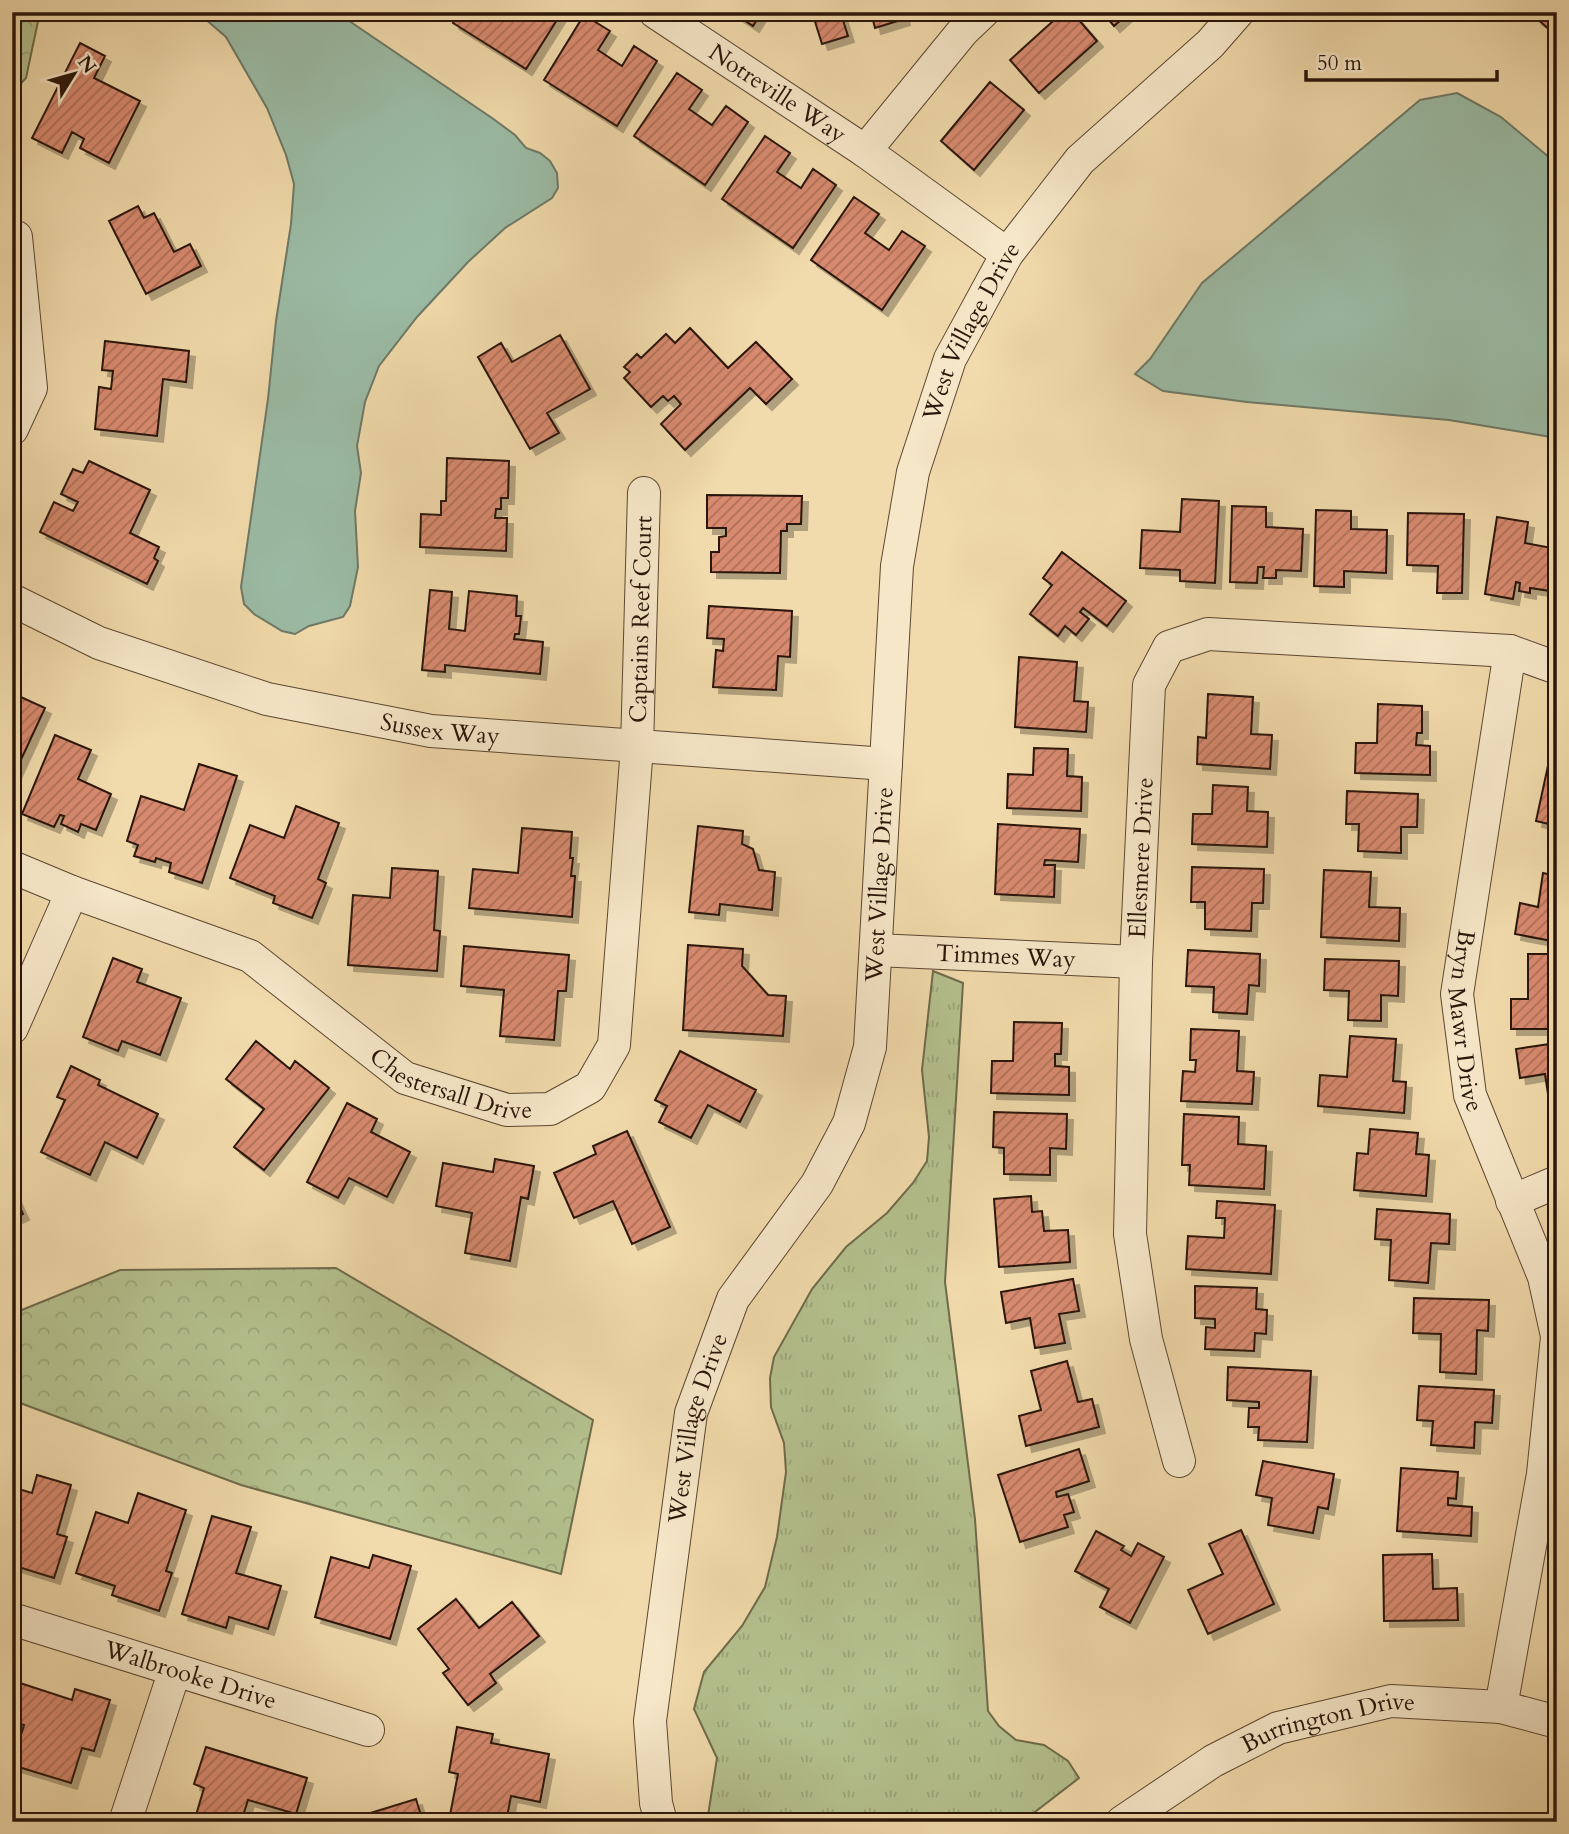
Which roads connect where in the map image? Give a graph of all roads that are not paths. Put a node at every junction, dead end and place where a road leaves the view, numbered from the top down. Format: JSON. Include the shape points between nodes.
{"nodes":[{"id":1,"x":655,"y":12,"type":"edge"},
{"id":2,"x":984,"y":12,"type":"edge"},
{"id":3,"x":1238,"y":12,"type":"edge"},
{"id":4,"x":865,"y":151,"type":"junction"},
{"id":5,"x":16,"y":237,"type":"dead end"},
{"id":6,"x":1007,"y":254,"type":"junction"},
{"id":7,"x":12,"y":429,"type":"edge"},
{"id":8,"x":644,"y":493,"type":"dead end"},
{"id":9,"x":12,"y":600,"type":"edge"},
{"id":10,"x":1510,"y":651,"type":"junction"},
{"id":11,"x":1557,"y":668,"type":"edge"},
{"id":12,"x":637,"y":747,"type":"junction"},
{"id":13,"x":886,"y":764,"type":"junction"},
{"id":14,"x":12,"y":867,"type":"edge"},
{"id":15,"x":72,"y":892,"type":"junction"},
{"id":16,"x":876,"y":950,"type":"junction"},
{"id":17,"x":1136,"y":962,"type":"junction"},
{"id":18,"x":12,"y":1028,"type":"edge"},
{"id":19,"x":1557,"y":1182,"type":"edge"},
{"id":20,"x":1512,"y":1201,"type":"junction"},
{"id":21,"x":1557,"y":1337,"type":"edge"},
{"id":22,"x":1179,"y":1461,"type":"dead end"},
{"id":23,"x":1550,"y":1476,"type":"edge"},
{"id":24,"x":12,"y":1619,"type":"edge"},
{"id":25,"x":175,"y":1670,"type":"junction"},
{"id":26,"x":1502,"y":1707,"type":"junction"},
{"id":27,"x":1557,"y":1722,"type":"edge"},
{"id":28,"x":368,"y":1730,"type":"dead end"},
{"id":29,"x":125,"y":1822,"type":"edge"},
{"id":30,"x":661,"y":1822,"type":"edge"},
{"id":31,"x":1122,"y":1822,"type":"edge"}],
"edges":[{"from":1,"to":4,"type":"street","name":"Notreville Way"},
{"from":2,"to":4,"type":"street","name":"Notreville Way","via":[[963,31]]},
{"from":3,"to":6,"type":"street","name":"West Village Drive","via":[[1210,44],[1080,160]]},
{"from":4,"to":6,"type":"street","name":"Notreville Way"},
{"from":5,"to":7,"type":"street","via":[[31,388]]},
{"from":6,"to":13,"type":"street","name":"West Village Drive","via":[[950,359],[913,472],[897,566]]},
{"from":8,"to":12,"type":"street","name":"Captains Reef Court"},
{"from":9,"to":12,"type":"street","name":"Sussex Way","via":[[99,643],[267,699],[431,731]]},
{"from":10,"to":11,"type":"street","name":"Ellesmere Drive"},
{"from":10,"to":17,"type":"street","name":"Ellesmere Drive","via":[[1208,634],[1169,647],[1149,685]]},
{"from":10,"to":20,"type":"street","name":"Bryn Mawr Drive","via":[[1457,994],[1470,1095]]},
{"from":12,"to":13,"type":"street","name":"Sussex Way"},
{"from":12,"to":15,"type":"street","name":"Chestersall Drive","via":[[614,1045],[590,1087],[550,1110],[507,1110],[405,1077],[250,956]]},
{"from":13,"to":16,"type":"street","name":"West Village Drive"},
{"from":14,"to":15,"type":"street","name":"Chestersall Drive"},
{"from":15,"to":18,"type":"street"},
{"from":16,"to":17,"type":"street","name":"Timmes Way"},
{"from":16,"to":30,"type":"street","name":"West Village Drive","via":[[870,1047],[849,1124],[817,1184],[733,1299],[691,1413],[650,1721]]},
{"from":17,"to":22,"type":"street","name":"Ellesmere Drive","via":[[1130,1234],[1146,1339]]},
{"from":19,"to":20,"type":"street"},
{"from":20,"to":21,"type":"street","name":"Bryn Mawr Drive","via":[[1544,1277]]},
{"from":21,"to":23,"type":"street","name":"Bryn Mawr Drive"},
{"from":23,"to":26,"type":"street","name":"Bryn Mawr Drive"},
{"from":24,"to":25,"type":"street","name":"Walbrooke Drive"},
{"from":25,"to":28,"type":"street","name":"Walbrooke Drive"},
{"from":25,"to":29,"type":"street"},
{"from":26,"to":27,"type":"street","name":"Burrington Drive"},
{"from":26,"to":31,"type":"street","name":"Burrington Drive","via":[[1391,1701],[1278,1728],[1213,1761]]}]}
